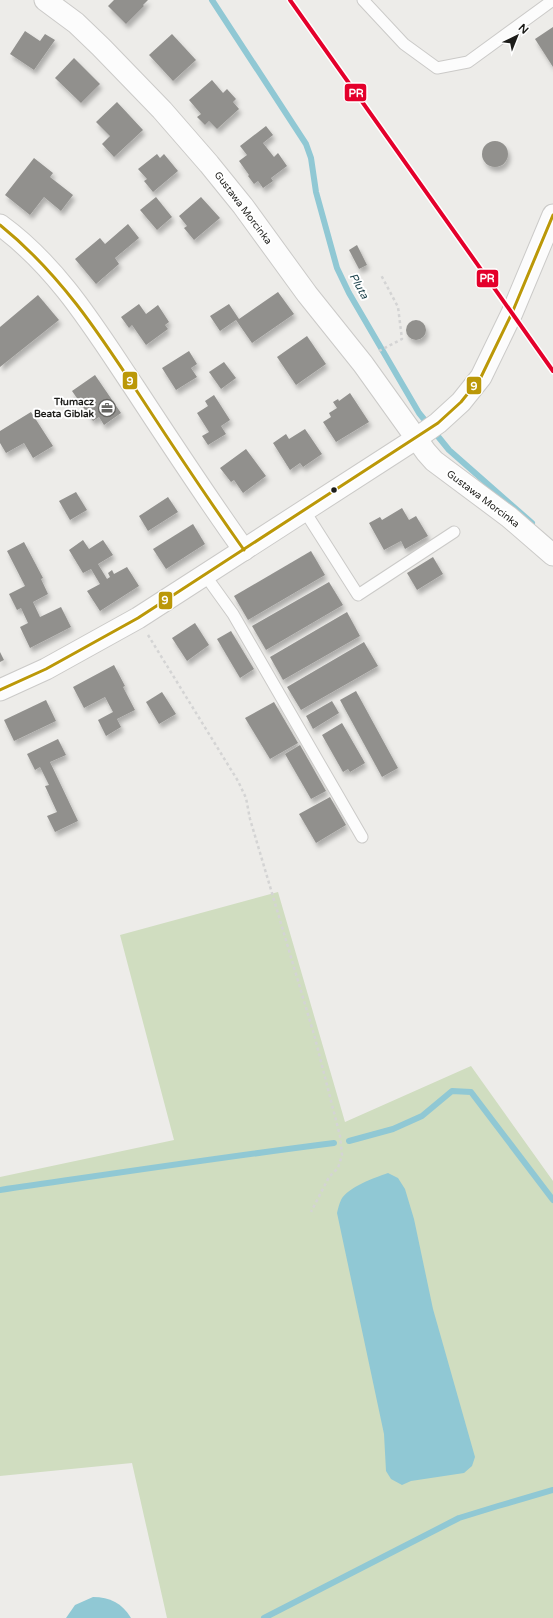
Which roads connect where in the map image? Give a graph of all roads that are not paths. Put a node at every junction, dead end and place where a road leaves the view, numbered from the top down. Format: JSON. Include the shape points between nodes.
{"nodes":[{"id":1,"x":45,"y":0,"type":"edge"},
{"id":2,"x":363,"y":0,"type":"edge"},
{"id":3,"x":553,"y":0,"type":"edge"},
{"id":4,"x":553,"y":215,"type":"edge"},
{"id":5,"x":0,"y":225,"type":"edge"},
{"id":6,"x":426,"y":431,"type":"junction"},
{"id":7,"x":304,"y":510,"type":"junction"},
{"id":8,"x":454,"y":532,"type":"dead end"},
{"id":9,"x":244,"y":550,"type":"junction"},
{"id":10,"x":553,"y":556,"type":"edge"},
{"id":11,"x":205,"y":575,"type":"junction"},
{"id":12,"x":0,"y":690,"type":"edge"},
{"id":13,"x":362,"y":837,"type":"dead end"}],
"edges":[{"from":1,"to":6,"type":"street","name":"Gustawa Morcinka","via":[[76,23],[162,110],[243,206],[307,294],[363,364]]},
{"from":2,"to":3,"type":"lane","via":[[404,44],[437,68],[468,62]]},
{"from":4,"to":6,"type":"street","via":[[512,313],[481,377],[462,402]]},
{"from":5,"to":9,"type":"street","via":[[39,260],[81,307]]},
{"from":6,"to":7,"type":"street"},
{"from":6,"to":10,"type":"street","name":"Gustawa Morcinka","via":[[426,452],[444,469],[504,513]]},
{"from":7,"to":8,"type":"lane","via":[[358,595]]},
{"from":7,"to":9,"type":"street"},
{"from":9,"to":11,"type":"street"},
{"from":11,"to":12,"type":"street","via":[[138,618],[46,670]]},
{"from":11,"to":13,"type":"lane","via":[[233,614]]}]}
